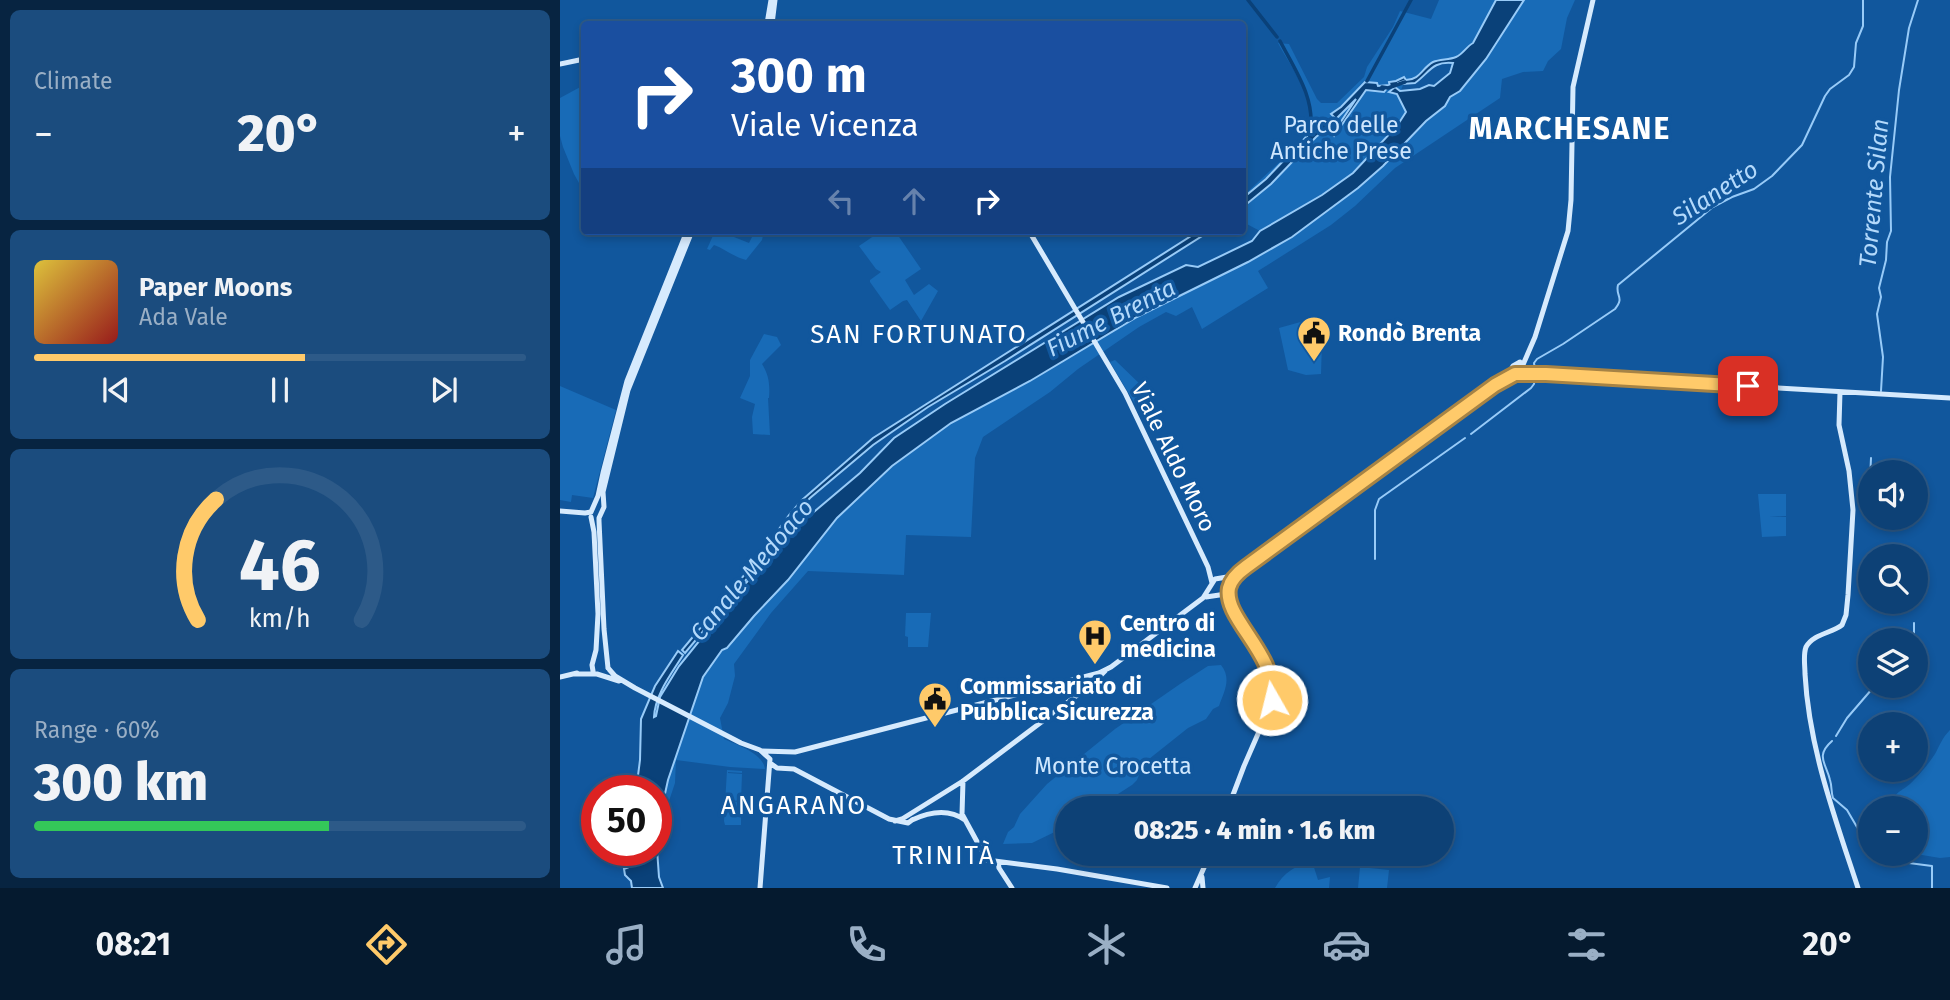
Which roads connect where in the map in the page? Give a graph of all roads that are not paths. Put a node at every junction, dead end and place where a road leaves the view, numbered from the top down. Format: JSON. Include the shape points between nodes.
{"nodes":[{"id":1,"x":773,"y":0,"type":"edge"},
{"id":2,"x":1593,"y":0,"type":"edge"},
{"id":3,"x":770,"y":21,"type":"edge"},
{"id":4,"x":581,"y":60,"type":"edge"},
{"id":5,"x":560,"y":64,"type":"edge"},
{"id":6,"x":687,"y":235,"type":"edge"},
{"id":7,"x":687,"y":235,"type":"edge"},
{"id":8,"x":1031,"y":235,"type":"edge"},
{"id":9,"x":1518,"y":370,"type":"junction"},
{"id":10,"x":1840,"y":392,"type":"junction"},
{"id":11,"x":1950,"y":398,"type":"edge"},
{"id":12,"x":596,"y":502,"type":"junction"},
{"id":13,"x":604,"y":502,"type":"junction"},
{"id":14,"x":560,"y":511,"type":"edge"},
{"id":15,"x":591,"y":515,"type":"junction"},
{"id":16,"x":599,"y":518,"type":"junction"},
{"id":17,"x":1210,"y":571,"type":"junction"},
{"id":18,"x":1239,"y":573,"type":"junction"},
{"id":19,"x":1221,"y":578,"type":"junction"},
{"id":20,"x":1212,"y":584,"type":"junction"},
{"id":21,"x":1229,"y":588,"type":"junction"},
{"id":22,"x":1219,"y":595,"type":"junction"},
{"id":23,"x":1203,"y":598,"type":"junction"},
{"id":24,"x":1232,"y":607,"type":"junction"},
{"id":25,"x":596,"y":650,"type":"junction"},
{"id":26,"x":605,"y":650,"type":"junction"},
{"id":27,"x":608,"y":665,"type":"junction"},
{"id":28,"x":1107,"y":670,"type":"junction"},
{"id":29,"x":595,"y":673,"type":"junction"},
{"id":30,"x":560,"y":677,"type":"edge"},
{"id":31,"x":1088,"y":677,"type":"junction"},
{"id":32,"x":1074,"y":681,"type":"junction"},
{"id":33,"x":631,"y":686,"type":"junction"},
{"id":34,"x":1086,"y":687,"type":"junction"},
{"id":35,"x":1080,"y":691,"type":"junction"},
{"id":36,"x":761,"y":751,"type":"junction"},
{"id":37,"x":777,"y":752,"type":"junction"},
{"id":38,"x":795,"y":752,"type":"junction"},
{"id":39,"x":786,"y":760,"type":"junction"},
{"id":40,"x":773,"y":765,"type":"junction"},
{"id":41,"x":794,"y":769,"type":"junction"},
{"id":42,"x":963,"y":781,"type":"junction"},
{"id":43,"x":1233,"y":796,"type":"edge"},
{"id":44,"x":961,"y":811,"type":"junction"},
{"id":45,"x":954,"y":814,"type":"junction"},
{"id":46,"x":908,"y":819,"type":"junction"},
{"id":47,"x":965,"y":820,"type":"junction"},
{"id":48,"x":1000,"y":862,"type":"junction"},
{"id":49,"x":1204,"y":866,"type":"edge"},
{"id":50,"x":760,"y":888,"type":"edge"},
{"id":51,"x":1012,"y":888,"type":"edge"},
{"id":52,"x":1167,"y":888,"type":"edge"},
{"id":53,"x":1198,"y":888,"type":"edge"},
{"id":54,"x":1858,"y":888,"type":"edge"}],
"edges":[{"from":1,"to":3,"type":"main road"},
{"from":2,"to":9,"type":"main road","via":[[1573,87],[1568,231],[1528,355]]},
{"from":4,"to":5,"type":"main road"},
{"from":6,"to":12,"type":"main road","via":[[627,381]]},
{"from":7,"to":13,"type":"main road","via":[[628,390],[608,466]]},
{"from":8,"to":17,"type":"main road","name":"Viale Aldo Moro","via":[[1133,407]]},
{"from":9,"to":10,"type":"main road"},
{"from":9,"to":18,"type":"main road"},
{"from":10,"to":11,"type":"main road"},
{"from":10,"to":54,"type":"main road","via":[[1839,425],[1853,510],[1846,615],[1841,626],[1808,644],[1805,657],[1819,768]]},
{"from":12,"to":13,"type":"main road"},
{"from":12,"to":15,"type":"main road"},
{"from":13,"to":16,"type":"main road"},
{"from":14,"to":15,"type":"main road"},
{"from":15,"to":16,"type":"main road"},
{"from":15,"to":25,"type":"main road"},
{"from":16,"to":26,"type":"main road"},
{"from":17,"to":19,"type":"main road","name":"Viale Aldo Moro"},
{"from":17,"to":20,"type":"main road","name":"Viale Aldo Moro"},
{"from":18,"to":19,"type":"main road"},
{"from":18,"to":21,"type":"main road"},
{"from":19,"to":20,"type":"main road"},
{"from":19,"to":21,"type":"main road","via":[[1228,581]]},
{"from":20,"to":22,"type":"main road"},
{"from":20,"to":23,"type":"main road"},
{"from":21,"to":22,"type":"main road"},
{"from":21,"to":24,"type":"main road"},
{"from":22,"to":23,"type":"main road"},
{"from":22,"to":24,"type":"main road"},
{"from":23,"to":28,"type":"main road"},
{"from":24,"to":43,"type":"main road","via":[[1267,665],[1273,693]]},
{"from":25,"to":26,"type":"main road"},
{"from":25,"to":29,"type":"main road"},
{"from":26,"to":27,"type":"main road"},
{"from":27,"to":29,"type":"main road","via":[[606,672]]},
{"from":27,"to":33,"type":"main road"},
{"from":28,"to":31,"type":"main road"},
{"from":28,"to":34,"type":"main road"},
{"from":29,"to":30,"type":"main road"},
{"from":29,"to":33,"type":"main road"},
{"from":31,"to":32,"type":"main road"},
{"from":31,"to":34,"type":"main road"},
{"from":31,"to":35,"type":"main road"},
{"from":32,"to":35,"type":"main road"},
{"from":32,"to":38,"type":"main road"},
{"from":33,"to":36,"type":"main road"},
{"from":34,"to":35,"type":"main road"},
{"from":35,"to":42,"type":"main road"},
{"from":36,"to":37,"type":"main road"},
{"from":36,"to":40,"type":"main road"},
{"from":37,"to":38,"type":"main road"},
{"from":37,"to":39,"type":"main road"},
{"from":37,"to":40,"type":"main road","via":[[772,755]]},
{"from":38,"to":39,"type":"main road"},
{"from":39,"to":40,"type":"main road","via":[[783,766]]},
{"from":39,"to":41,"type":"main road"},
{"from":40,"to":41,"type":"main road"},
{"from":40,"to":50,"type":"main road"},
{"from":41,"to":46,"type":"main road","via":[[888,819]]},
{"from":42,"to":44,"type":"main road"},
{"from":42,"to":46,"type":"main road"},
{"from":44,"to":45,"type":"main road"},
{"from":44,"to":47,"type":"main road"},
{"from":45,"to":46,"type":"main road"},
{"from":45,"to":47,"type":"main road"},
{"from":47,"to":48,"type":"main road","via":[[985,858]]},
{"from":48,"to":51,"type":"main road"},
{"from":48,"to":52,"type":"main road"},
{"from":49,"to":53,"type":"main road"}]}
